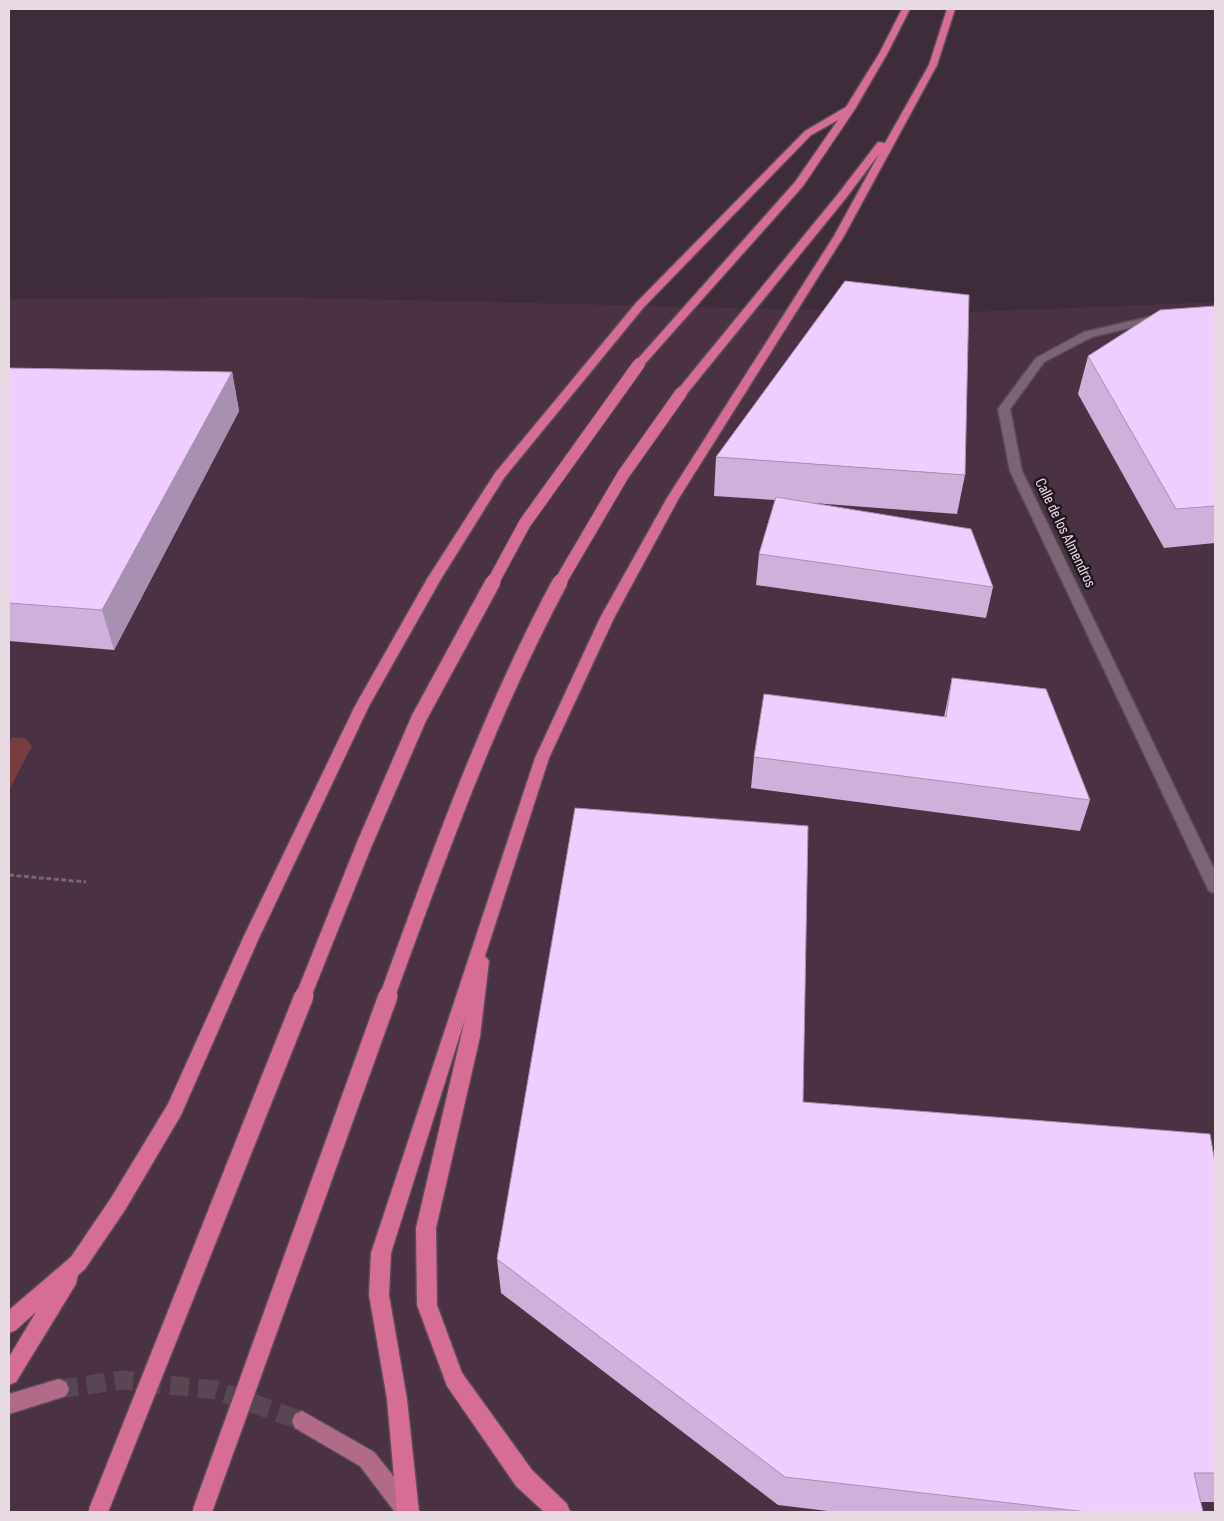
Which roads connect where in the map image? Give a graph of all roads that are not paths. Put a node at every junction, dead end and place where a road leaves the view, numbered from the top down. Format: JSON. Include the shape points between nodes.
{"nodes":[{"id":1,"x":906,"y":9,"type":"edge"},
{"id":2,"x":951,"y":9,"type":"edge"},
{"id":3,"x":912,"y":103,"type":"junction"},
{"id":4,"x":850,"y":109,"type":"junction"},
{"id":5,"x":1180,"y":316,"type":"edge"},
{"id":6,"x":1215,"y":887,"type":"edge"},
{"id":7,"x":486,"y":923,"type":"junction"},
{"id":8,"x":78,"y":1262,"type":"junction"},
{"id":9,"x":9,"y":1323,"type":"edge"},
{"id":10,"x":9,"y":1375,"type":"edge"},
{"id":11,"x":60,"y":1389,"type":"tunnel mouth"},
{"id":12,"x":9,"y":1404,"type":"edge"},
{"id":13,"x":302,"y":1421,"type":"tunnel mouth"},
{"id":14,"x":98,"y":1512,"type":"edge"},
{"id":15,"x":202,"y":1512,"type":"edge"},
{"id":16,"x":408,"y":1512,"type":"edge"},
{"id":17,"x":559,"y":1512,"type":"edge"}],
"edges":[{"from":1,"to":4,"type":"highway","via":[[884,54]]},
{"from":2,"to":3,"type":"highway","via":[[933,65]]},
{"from":3,"to":7,"type":"highway","via":[[838,236],[673,498],[607,618],[542,758]]},
{"from":3,"to":15,"type":"highway","bridge":true,"via":[[842,196],[681,393],[618,483],[559,584],[510,683],[438,857]]},
{"from":4,"to":8,"type":"highway","via":[[808,133],[640,305],[499,476],[434,579],[362,706],[251,938],[175,1110],[118,1204]]},
{"from":4,"to":14,"type":"highway","bridge":true,"via":[[799,184],[639,364],[571,456],[525,522],[419,718],[364,844]]},
{"from":5,"to":6,"type":"street","name":"Calle de los Almendros","via":[[1153,318],[1088,334],[1048,355],[1040,360],[1004,409],[1016,470]]},
{"from":7,"to":16,"type":"highway","via":[[381,1253],[379,1295],[397,1399]]},
{"from":7,"to":17,"type":"highway","via":[[471,1038],[426,1228],[427,1305],[454,1379],[524,1478]]},
{"from":8,"to":9,"type":"highway"},
{"from":8,"to":10,"type":"highway"},
{"from":11,"to":12,"type":"main road"},
{"from":13,"to":16,"type":"main road","via":[[367,1459]]}]}
